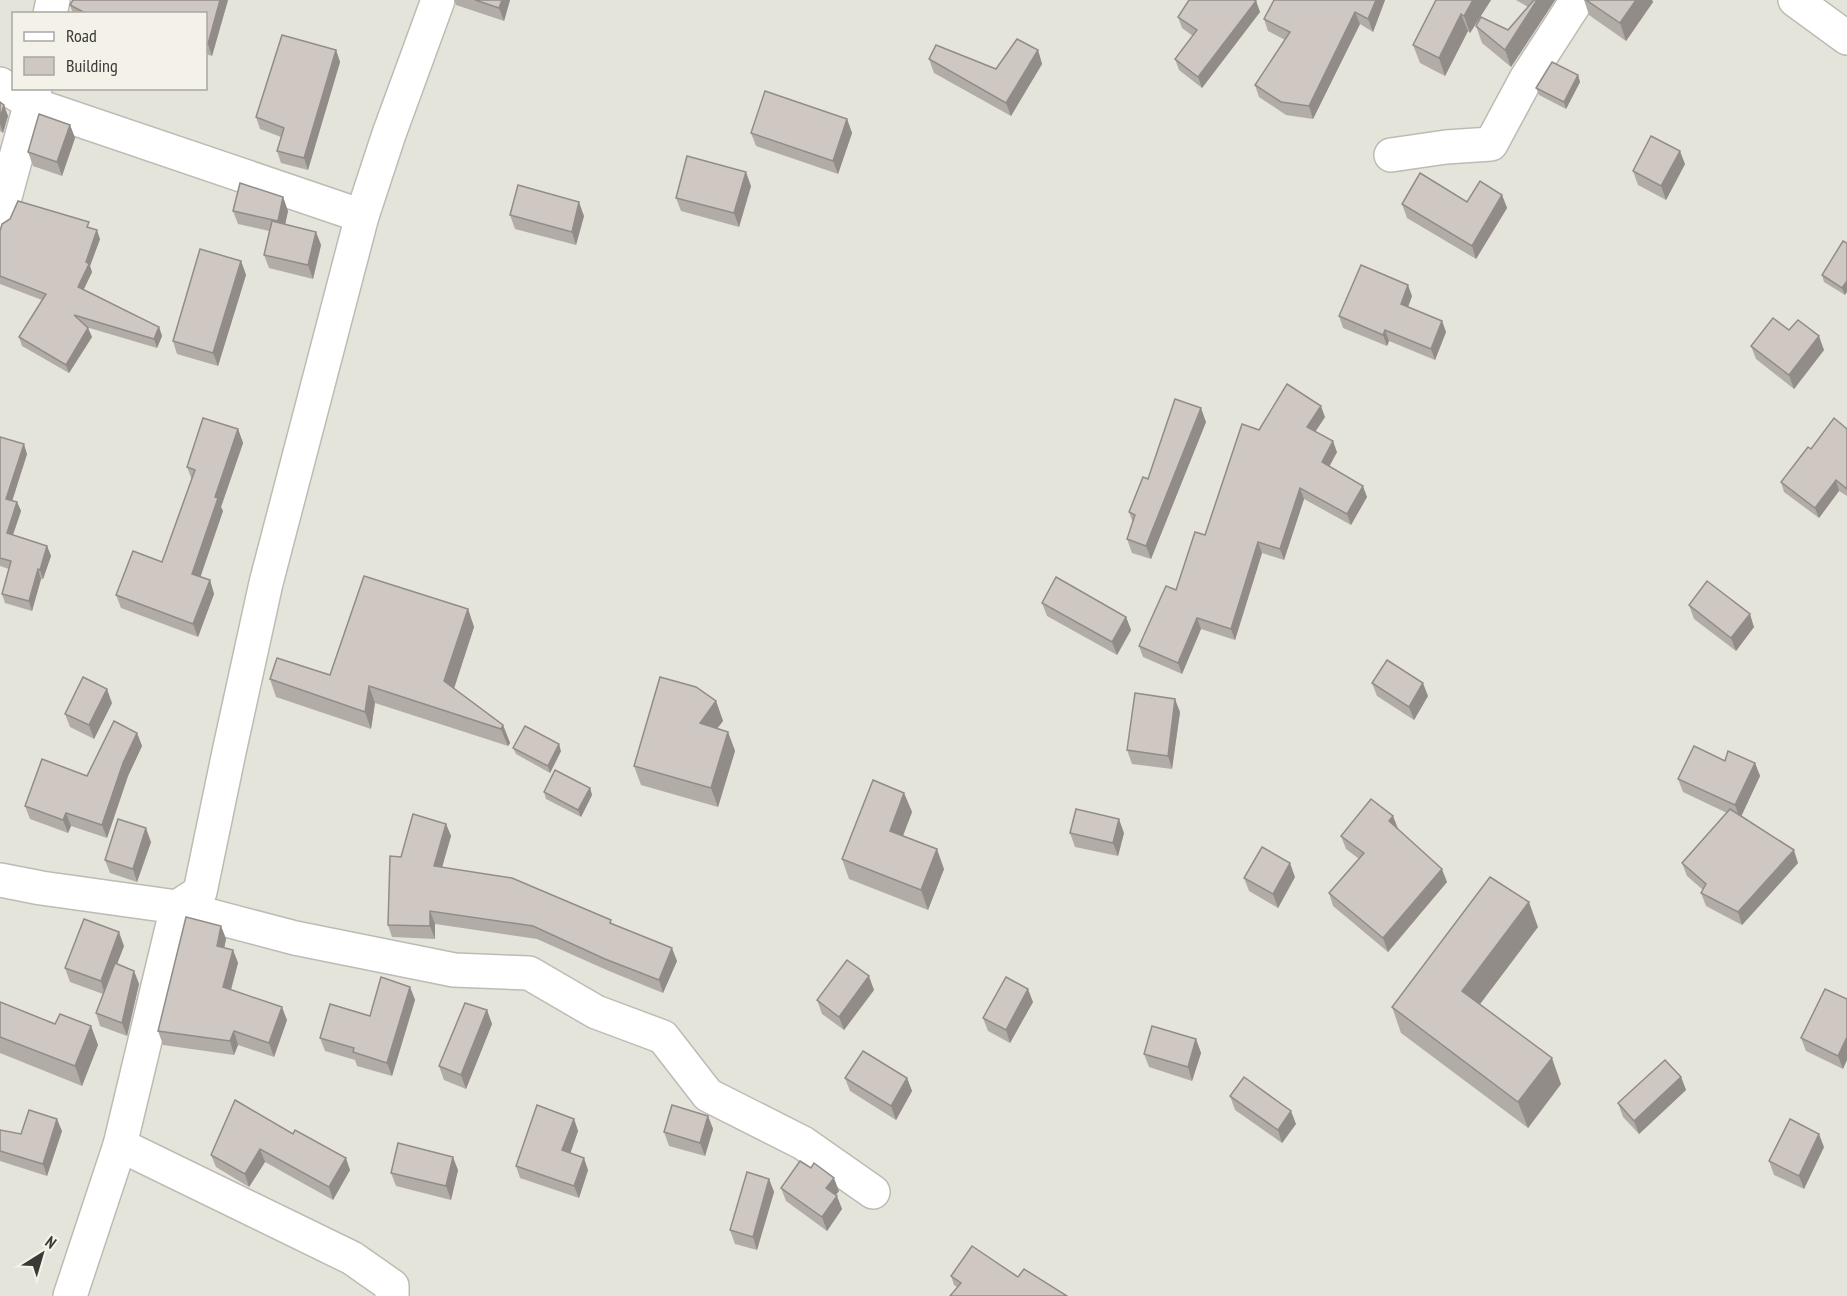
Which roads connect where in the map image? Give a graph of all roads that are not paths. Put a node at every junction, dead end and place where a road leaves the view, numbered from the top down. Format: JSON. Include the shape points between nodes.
{"nodes":[{"id":1,"x":438,"y":0,"type":"edge"},
{"id":2,"x":1577,"y":0,"type":"edge"},
{"id":3,"x":1795,"y":0,"type":"edge"},
{"id":4,"x":1847,"y":38,"type":"edge"},
{"id":5,"x":17,"y":90,"type":"edge"},
{"id":6,"x":34,"y":96,"type":"edge"},
{"id":7,"x":1391,"y":155,"type":"dead end"},
{"id":8,"x":0,"y":215,"type":"edge"},
{"id":9,"x":362,"y":216,"type":"junction"},
{"id":10,"x":0,"y":880,"type":"edge"},
{"id":11,"x":177,"y":907,"type":"junction"},
{"id":12,"x":120,"y":1145,"type":"junction"},
{"id":13,"x":873,"y":1191,"type":"dead end"},
{"id":14,"x":70,"y":1296,"type":"edge"},
{"id":15,"x":392,"y":1296,"type":"edge"}],
"edges":[{"from":1,"to":9,"type":"main road"},
{"from":2,"to":7,"type":"main road","via":[[1526,79],[1491,144]]},
{"from":3,"to":4,"type":"main road"},
{"from":5,"to":6,"type":"main road"},
{"from":6,"to":8,"type":"main road"},
{"from":6,"to":9,"type":"main road"},
{"from":9,"to":11,"type":"main road","via":[[266,583],[200,892]]},
{"from":10,"to":11,"type":"main road"},
{"from":11,"to":12,"type":"main road"},
{"from":11,"to":13,"type":"main road","via":[[295,938],[454,970],[529,973],[596,1011],[663,1037],[708,1095],[802,1143]]},
{"from":12,"to":14,"type":"main road"},
{"from":12,"to":15,"type":"main road","via":[[352,1258],[392,1286]]}]}
